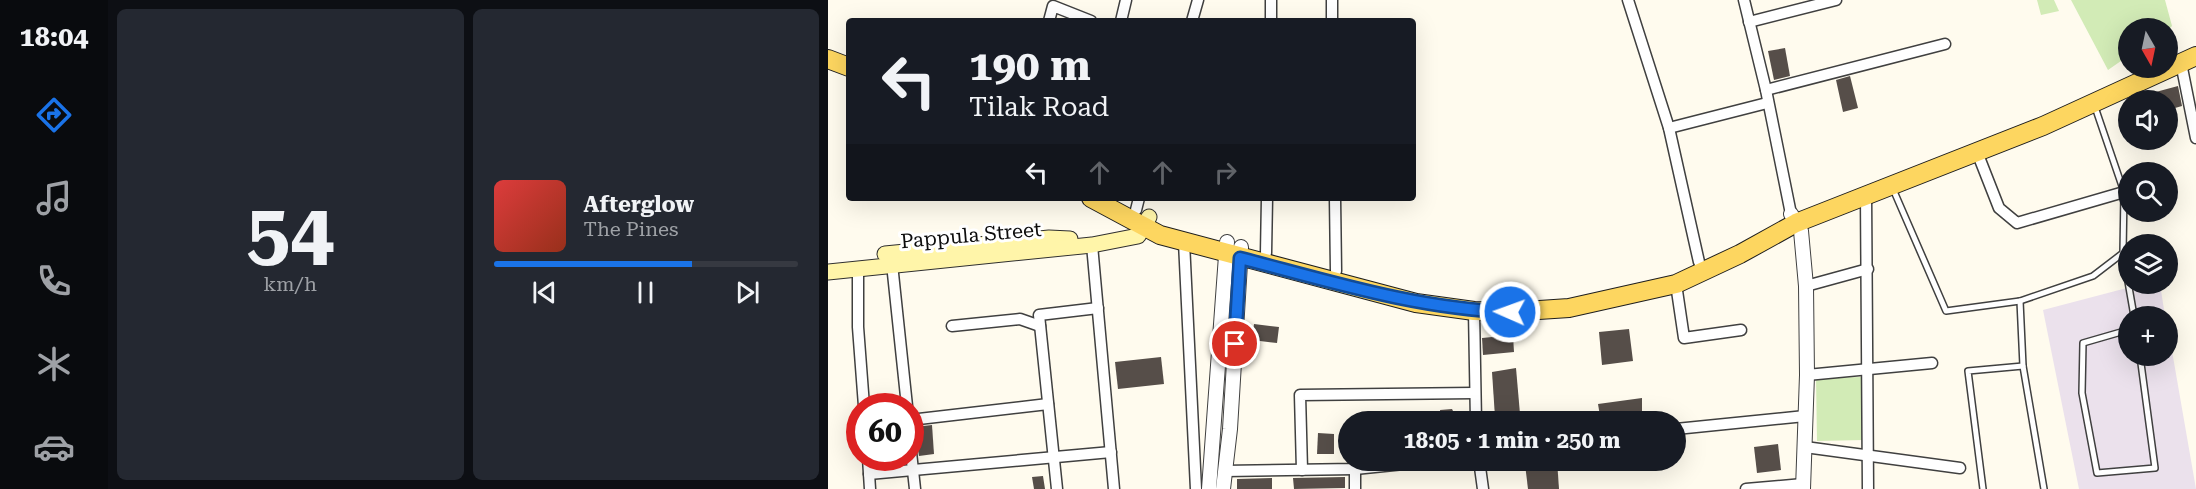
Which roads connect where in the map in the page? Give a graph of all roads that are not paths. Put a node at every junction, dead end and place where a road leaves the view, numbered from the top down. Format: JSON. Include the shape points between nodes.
{"nodes":[{"id":1,"x":1126,"y":0,"type":"edge"},
{"id":2,"x":1198,"y":0,"type":"edge"},
{"id":3,"x":1271,"y":0,"type":"edge"},
{"id":4,"x":1332,"y":0,"type":"edge"},
{"id":5,"x":1628,"y":0,"type":"edge"},
{"id":6,"x":1744,"y":0,"type":"edge"},
{"id":7,"x":1786,"y":0,"type":"edge"},
{"id":8,"x":1836,"y":0,"type":"edge"},
{"id":9,"x":1823,"y":1,"type":"edge"},
{"id":10,"x":1054,"y":3,"type":"edge"},
{"id":11,"x":1788,"y":12,"type":"junction"},
{"id":12,"x":1050,"y":18,"type":"edge"},
{"id":13,"x":1085,"y":18,"type":"edge"},
{"id":14,"x":1122,"y":18,"type":"edge"},
{"id":15,"x":1193,"y":18,"type":"edge"},
{"id":16,"x":1271,"y":18,"type":"edge"},
{"id":17,"x":1332,"y":18,"type":"edge"},
{"id":18,"x":1749,"y":22,"type":"junction"},
{"id":19,"x":2196,"y":43,"type":"edge"},
{"id":20,"x":1945,"y":44,"type":"dead end"},
{"id":21,"x":828,"y":48,"type":"edge"},
{"id":22,"x":846,"y":54,"type":"edge"},
{"id":23,"x":2181,"y":58,"type":"edge"},
{"id":24,"x":828,"y":59,"type":"edge"},
{"id":25,"x":846,"y":66,"type":"edge"},
{"id":26,"x":2122,"y":78,"type":"edge"},
{"id":27,"x":1766,"y":90,"type":"junction"},
{"id":28,"x":1767,"y":103,"type":"junction"},
{"id":29,"x":2094,"y":104,"type":"junction"},
{"id":30,"x":1669,"y":128,"type":"junction"},
{"id":31,"x":2196,"y":138,"type":"edge"},
{"id":32,"x":1977,"y":152,"type":"junction"},
{"id":33,"x":2118,"y":174,"type":"edge"},
{"id":34,"x":1891,"y":185,"type":"junction"},
{"id":35,"x":1866,"y":194,"type":"junction"},
{"id":36,"x":2118,"y":194,"type":"edge"},
{"id":37,"x":1101,"y":201,"type":"edge"},
{"id":38,"x":1119,"y":201,"type":"edge"},
{"id":39,"x":1267,"y":201,"type":"edge"},
{"id":40,"x":1335,"y":201,"type":"edge"},
{"id":41,"x":1142,"y":213,"type":"edge"},
{"id":42,"x":1793,"y":218,"type":"junction"},
{"id":43,"x":1118,"y":241,"type":"junction"},
{"id":44,"x":1185,"y":242,"type":"junction"},
{"id":45,"x":1092,"y":245,"type":"junction"},
{"id":46,"x":1233,"y":250,"type":"junction"},
{"id":47,"x":1266,"y":253,"type":"junction"},
{"id":48,"x":2118,"y":257,"type":"edge"},
{"id":49,"x":828,"y":262,"type":"edge"},
{"id":50,"x":1699,"y":262,"type":"junction"},
{"id":51,"x":892,"y":264,"type":"junction"},
{"id":52,"x":858,"y":268,"type":"junction"},
{"id":53,"x":1868,"y":269,"type":"junction"},
{"id":54,"x":1336,"y":271,"type":"junction"},
{"id":55,"x":828,"y":272,"type":"edge"},
{"id":56,"x":1676,"y":284,"type":"junction"},
{"id":57,"x":1806,"y":286,"type":"junction"},
{"id":58,"x":2020,"y":301,"type":"junction"},
{"id":59,"x":1098,"y":308,"type":"junction"},
{"id":60,"x":1474,"y":311,"type":"junction"},
{"id":61,"x":952,"y":326,"type":"dead end"},
{"id":62,"x":1040,"y":326,"type":"junction"},
{"id":63,"x":1741,"y":330,"type":"dead end"},
{"id":64,"x":2118,"y":333,"type":"edge"},
{"id":65,"x":1932,"y":363,"type":"dead end"},
{"id":66,"x":2023,"y":366,"type":"junction"},
{"id":67,"x":2141,"y":366,"type":"edge"},
{"id":68,"x":1868,"y":369,"type":"junction"},
{"id":69,"x":1807,"y":375,"type":"junction"},
{"id":70,"x":863,"y":393,"type":"edge"},
{"id":71,"x":906,"y":393,"type":"edge"},
{"id":72,"x":1474,"y":393,"type":"junction"},
{"id":73,"x":1048,"y":405,"type":"junction"},
{"id":74,"x":1475,"y":411,"type":"edge"},
{"id":75,"x":1805,"y":416,"type":"junction"},
{"id":76,"x":924,"y":418,"type":"edge"},
{"id":77,"x":1686,"y":428,"type":"edge"},
{"id":78,"x":1805,"y":447,"type":"junction"},
{"id":79,"x":1112,"y":452,"type":"junction"},
{"id":80,"x":1869,"y":454,"type":"junction"},
{"id":81,"x":1054,"y":457,"type":"junction"},
{"id":82,"x":1960,"y":468,"type":"dead end"},
{"id":83,"x":924,"y":469,"type":"edge"},
{"id":84,"x":1338,"y":469,"type":"edge"},
{"id":85,"x":1302,"y":470,"type":"junction"},
{"id":86,"x":869,"y":471,"type":"edge"},
{"id":87,"x":902,"y":471,"type":"edge"},
{"id":88,"x":913,"y":471,"type":"edge"},
{"id":89,"x":1224,"y":471,"type":"junction"},
{"id":90,"x":1354,"y":471,"type":"edge"},
{"id":91,"x":1481,"y":471,"type":"edge"},
{"id":92,"x":869,"y":474,"type":"junction"},
{"id":93,"x":1803,"y":487,"type":"edge"},
{"id":94,"x":870,"y":489,"type":"edge"},
{"id":95,"x":915,"y":489,"type":"edge"},
{"id":96,"x":1057,"y":489,"type":"edge"},
{"id":97,"x":1114,"y":489,"type":"edge"},
{"id":98,"x":1196,"y":489,"type":"edge"},
{"id":99,"x":1209,"y":489,"type":"edge"},
{"id":100,"x":1223,"y":489,"type":"edge"},
{"id":101,"x":1355,"y":489,"type":"edge"},
{"id":102,"x":1483,"y":489,"type":"edge"},
{"id":103,"x":1746,"y":489,"type":"edge"},
{"id":104,"x":1868,"y":489,"type":"edge"},
{"id":105,"x":1983,"y":489,"type":"edge"},
{"id":106,"x":2044,"y":489,"type":"edge"}],
"edges":[{"from":1,"to":14,"type":"street"},
{"from":2,"to":15,"type":"street"},
{"from":3,"to":16,"type":"street"},
{"from":4,"to":17,"type":"street"},
{"from":5,"to":30,"type":"street"},
{"from":6,"to":18,"type":"street"},
{"from":7,"to":11,"type":"street"},
{"from":8,"to":9,"type":"street"},
{"from":9,"to":11,"type":"street"},
{"from":10,"to":12,"type":"street"},
{"from":10,"to":13,"type":"street"},
{"from":11,"to":18,"type":"street"},
{"from":18,"to":27,"type":"street"},
{"from":19,"to":23,"type":"main road"},
{"from":20,"to":27,"type":"street"},
{"from":21,"to":22,"type":"main road"},
{"from":23,"to":29,"type":"main road"},
{"from":23,"to":31,"type":"street"},
{"from":24,"to":25,"type":"main road"},
{"from":26,"to":42,"type":"main road"},
{"from":27,"to":28,"type":"street"},
{"from":28,"to":30,"type":"street"},
{"from":28,"to":42,"type":"street"},
{"from":29,"to":32,"type":"main road"},
{"from":29,"to":33,"type":"lane"},
{"from":30,"to":50,"type":"street"},
{"from":32,"to":34,"type":"main road"},
{"from":32,"to":36,"type":"street","via":[[1999,208],[2017,223]]},
{"from":34,"to":35,"type":"main road"},
{"from":34,"to":58,"type":"lane","via":[[1946,311]]},
{"from":35,"to":42,"type":"main road"},
{"from":35,"to":53,"type":"street"},
{"from":37,"to":41,"type":"main road"},
{"from":38,"to":41,"type":"main road"},
{"from":39,"to":47,"type":"street"},
{"from":40,"to":54,"type":"street"},
{"from":41,"to":43,"type":"main road","name":"Pappula Street","via":[[1138,236]]},
{"from":41,"to":44,"type":"main road","via":[[1160,235]]},
{"from":41,"to":46,"type":"main road"},
{"from":42,"to":50,"type":"main road"},
{"from":42,"to":56,"type":"main road","via":[[1740,254]]},
{"from":42,"to":57,"type":"street","via":[[1800,231]]},
{"from":43,"to":45,"type":"main road","name":"Pappula Street"},
{"from":43,"to":49,"type":"main road","name":"Pappula Street","via":[[1049,238]]},
{"from":44,"to":46,"type":"main road"},
{"from":44,"to":98,"type":"street"},
{"from":45,"to":51,"type":"main road","name":"Pappula Street"},
{"from":45,"to":59,"type":"street"},
{"from":46,"to":47,"type":"main road"},
{"from":46,"to":60,"type":"main road","via":[[1416,303]]},
{"from":46,"to":89,"type":"street","via":[[1230,429]]},
{"from":46,"to":99,"type":"street"},
{"from":47,"to":54,"type":"main road"},
{"from":48,"to":58,"type":"lane","via":[[2093,276]]},
{"from":50,"to":54,"type":"main road","via":[[1672,274],[1618,288],[1510,302],[1418,292]]},
{"from":51,"to":52,"type":"main road","name":"Pappula Street"},
{"from":51,"to":71,"type":"street"},
{"from":52,"to":55,"type":"main road","name":"Pappula Street"},
{"from":52,"to":70,"type":"street"},
{"from":53,"to":57,"type":"street"},
{"from":53,"to":68,"type":"street"},
{"from":56,"to":60,"type":"main road","via":[[1569,308]]},
{"from":56,"to":63,"type":"street","via":[[1683,338]]},
{"from":57,"to":69,"type":"street"},
{"from":58,"to":66,"type":"lane"},
{"from":59,"to":62,"type":"street","via":[[1039,315]]},
{"from":59,"to":79,"type":"street"},
{"from":60,"to":72,"type":"street"},
{"from":61,"to":62,"type":"street","via":[[1020,319]]},
{"from":62,"to":73,"type":"street"},
{"from":64,"to":67,"type":"lane","via":[[2083,343],[2082,393],[2097,473],[2156,468]]},
{"from":65,"to":68,"type":"street"},
{"from":66,"to":105,"type":"lane","via":[[1968,371]]},
{"from":66,"to":106,"type":"lane"},
{"from":68,"to":69,"type":"street"},
{"from":68,"to":80,"type":"street"},
{"from":69,"to":75,"type":"street"},
{"from":72,"to":74,"type":"street"},
{"from":72,"to":85,"type":"street","via":[[1300,396]]},
{"from":73,"to":76,"type":"street"},
{"from":73,"to":81,"type":"street"},
{"from":75,"to":77,"type":"street"},
{"from":75,"to":78,"type":"street"},
{"from":78,"to":80,"type":"street"},
{"from":78,"to":93,"type":"street"},
{"from":79,"to":81,"type":"street"},
{"from":79,"to":97,"type":"street"},
{"from":80,"to":82,"type":"street"},
{"from":80,"to":104,"type":"street"},
{"from":81,"to":83,"type":"street"},
{"from":81,"to":96,"type":"street"},
{"from":84,"to":85,"type":"street"},
{"from":85,"to":89,"type":"street"},
{"from":86,"to":92,"type":"street"},
{"from":87,"to":92,"type":"street"},
{"from":88,"to":95,"type":"street"},
{"from":89,"to":100,"type":"street"},
{"from":90,"to":101,"type":"street"},
{"from":91,"to":102,"type":"street"},
{"from":92,"to":94,"type":"street"},
{"from":93,"to":103,"type":"street"}]}
